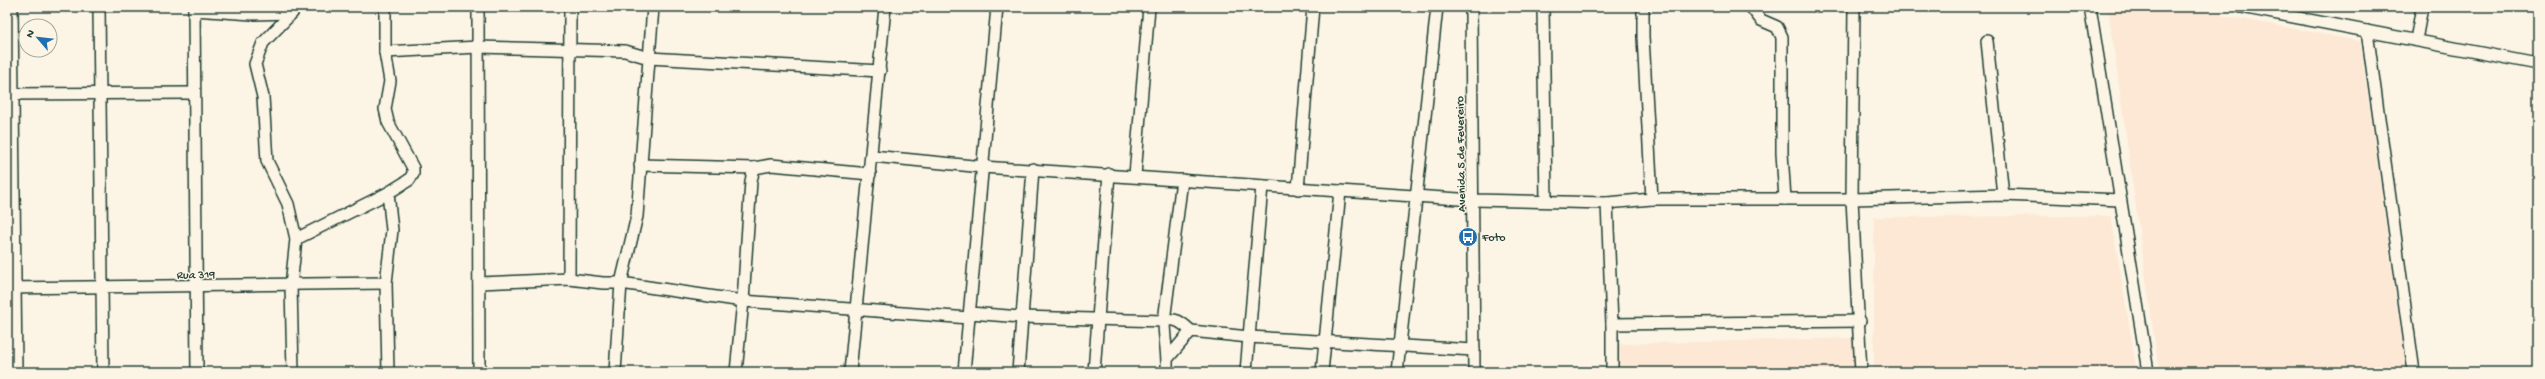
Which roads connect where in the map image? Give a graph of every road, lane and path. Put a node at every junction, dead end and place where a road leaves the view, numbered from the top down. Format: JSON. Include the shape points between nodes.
{"nodes":[{"id":1,"x":99,"y":7,"type":"edge"},
{"id":2,"x":385,"y":7,"type":"edge"},
{"id":3,"x":478,"y":7,"type":"edge"},
{"id":4,"x":570,"y":7,"type":"edge"},
{"id":5,"x":653,"y":7,"type":"edge"},
{"id":6,"x":885,"y":7,"type":"edge"},
{"id":7,"x":997,"y":7,"type":"edge"},
{"id":8,"x":1149,"y":7,"type":"edge"},
{"id":9,"x":1313,"y":7,"type":"edge"},
{"id":10,"x":1437,"y":7,"type":"edge"},
{"id":11,"x":1471,"y":7,"type":"edge"},
{"id":12,"x":1543,"y":7,"type":"edge"},
{"id":13,"x":1643,"y":7,"type":"edge"},
{"id":14,"x":1751,"y":7,"type":"edge"},
{"id":15,"x":1854,"y":7,"type":"edge"},
{"id":16,"x":2090,"y":7,"type":"edge"},
{"id":17,"x":2241,"y":7,"type":"edge"},
{"id":18,"x":2422,"y":7,"type":"edge"},
{"id":19,"x":10,"y":9,"type":"edge"},
{"id":20,"x":194,"y":9,"type":"edge"},
{"id":21,"x":291,"y":10,"type":"edge"},
{"id":22,"x":2367,"y":32,"type":"junction"},
{"id":23,"x":2416,"y":40,"type":"junction"},
{"id":24,"x":1987,"y":41,"type":"dead end"},
{"id":25,"x":478,"y":47,"type":"junction"},
{"id":26,"x":571,"y":50,"type":"junction"},
{"id":27,"x":385,"y":52,"type":"junction"},
{"id":28,"x":649,"y":58,"type":"junction"},
{"id":29,"x":2538,"y":64,"type":"edge"},
{"id":30,"x":880,"y":71,"type":"junction"},
{"id":31,"x":10,"y":93,"type":"edge"},
{"id":32,"x":194,"y":93,"type":"junction"},
{"id":33,"x":100,"y":95,"type":"junction"},
{"id":34,"x":872,"y":156,"type":"junction"},
{"id":35,"x":640,"y":165,"type":"junction"},
{"id":36,"x":983,"y":167,"type":"junction"},
{"id":37,"x":754,"y":168,"type":"junction"},
{"id":38,"x":1032,"y":169,"type":"junction"},
{"id":39,"x":870,"y":174,"type":"junction"},
{"id":40,"x":1109,"y":174,"type":"junction"},
{"id":41,"x":1135,"y":175,"type":"junction"},
{"id":42,"x":1182,"y":180,"type":"junction"},
{"id":43,"x":1262,"y":186,"type":"junction"},
{"id":44,"x":1298,"y":188,"type":"junction"},
{"id":45,"x":1340,"y":191,"type":"junction"},
{"id":46,"x":388,"y":193,"type":"junction"},
{"id":47,"x":11,"y":195,"type":"edge"},
{"id":48,"x":1415,"y":195,"type":"junction"},
{"id":49,"x":2003,"y":196,"type":"junction"},
{"id":50,"x":1652,"y":199,"type":"junction"},
{"id":51,"x":1785,"y":199,"type":"junction"},
{"id":52,"x":1852,"y":199,"type":"junction"},
{"id":53,"x":1474,"y":200,"type":"junction"},
{"id":54,"x":2120,"y":200,"type":"junction"},
{"id":55,"x":1546,"y":201,"type":"junction"},
{"id":56,"x":1607,"y":203,"type":"junction"},
{"id":57,"x":296,"y":239,"type":"junction"},
{"id":58,"x":569,"y":279,"type":"junction"},
{"id":59,"x":386,"y":283,"type":"junction"},
{"id":60,"x":479,"y":283,"type":"junction"},
{"id":61,"x":621,"y":283,"type":"junction"},
{"id":62,"x":291,"y":286,"type":"junction"},
{"id":63,"x":102,"y":287,"type":"junction"},
{"id":64,"x":196,"y":287,"type":"junction"},
{"id":65,"x":12,"y":288,"type":"edge"},
{"id":66,"x":743,"y":301,"type":"junction"},
{"id":67,"x":856,"y":309,"type":"junction"},
{"id":68,"x":969,"y":315,"type":"junction"},
{"id":69,"x":1021,"y":317,"type":"junction"},
{"id":70,"x":1097,"y":320,"type":"junction"},
{"id":71,"x":1164,"y":321,"type":"junction"},
{"id":72,"x":1860,"y":321,"type":"junction"},
{"id":73,"x":1612,"y":324,"type":"junction"},
{"id":74,"x":1191,"y":331,"type":"junction"},
{"id":75,"x":1249,"y":337,"type":"junction"},
{"id":76,"x":1324,"y":340,"type":"junction"},
{"id":77,"x":1399,"y":347,"type":"junction"},
{"id":78,"x":1474,"y":350,"type":"junction"},
{"id":79,"x":1168,"y":358,"type":"junction"},
{"id":80,"x":16,"y":372,"type":"edge"},
{"id":81,"x":103,"y":372,"type":"edge"},
{"id":82,"x":197,"y":372,"type":"edge"},
{"id":83,"x":293,"y":372,"type":"edge"},
{"id":84,"x":388,"y":372,"type":"edge"},
{"id":85,"x":479,"y":372,"type":"edge"},
{"id":86,"x":615,"y":372,"type":"edge"},
{"id":87,"x":736,"y":372,"type":"edge"},
{"id":88,"x":850,"y":372,"type":"edge"},
{"id":89,"x":964,"y":372,"type":"edge"},
{"id":90,"x":1018,"y":372,"type":"edge"},
{"id":91,"x":1094,"y":372,"type":"edge"},
{"id":92,"x":1167,"y":372,"type":"edge"},
{"id":93,"x":1246,"y":372,"type":"edge"},
{"id":94,"x":1322,"y":372,"type":"edge"},
{"id":95,"x":1397,"y":372,"type":"edge"},
{"id":96,"x":1474,"y":372,"type":"edge"},
{"id":97,"x":1612,"y":372,"type":"edge"},
{"id":98,"x":1861,"y":372,"type":"edge"},
{"id":99,"x":2148,"y":372,"type":"edge"},
{"id":100,"x":2414,"y":372,"type":"edge"}],
"edges":[{"from":1,"to":33,"type":"street"},
{"from":2,"to":27,"type":"street"},
{"from":3,"to":25,"type":"street"},
{"from":4,"to":26,"type":"street"},
{"from":5,"to":28,"type":"street"},
{"from":6,"to":30,"type":"street"},
{"from":7,"to":36,"type":"street"},
{"from":8,"to":41,"type":"street"},
{"from":9,"to":44,"type":"street"},
{"from":10,"to":48,"type":"street"},
{"from":11,"to":53,"type":"street","name":"Avenida 5 de Fevereiro"},
{"from":12,"to":55,"type":"street"},
{"from":13,"to":50,"type":"street"},
{"from":14,"to":51,"type":"street","via":[[1761,20],[1777,27],[1782,37],[1782,153]]},
{"from":15,"to":52,"type":"street"},
{"from":16,"to":54,"type":"street"},
{"from":17,"to":22,"type":"street"},
{"from":18,"to":23,"type":"street"},
{"from":19,"to":31,"type":"street"},
{"from":20,"to":21,"type":"street","via":[[252,14]]},
{"from":20,"to":32,"type":"street"},
{"from":21,"to":57,"type":"street","via":[[263,43],[255,64],[264,97],[267,161],[288,204]]},
{"from":22,"to":23,"type":"street"},
{"from":22,"to":100,"type":"street"},
{"from":23,"to":29,"type":"street"},
{"from":24,"to":49,"type":"street"},
{"from":25,"to":26,"type":"street"},
{"from":25,"to":27,"type":"street"},
{"from":25,"to":60,"type":"street"},
{"from":26,"to":28,"type":"street","via":[[625,51]]},
{"from":26,"to":58,"type":"street"},
{"from":27,"to":46,"type":"street","via":[[390,81],[385,109],[388,122],[413,168],[409,180]]},
{"from":28,"to":30,"type":"street"},
{"from":28,"to":35,"type":"street"},
{"from":30,"to":34,"type":"street"},
{"from":31,"to":33,"type":"street"},
{"from":31,"to":47,"type":"street"},
{"from":32,"to":33,"type":"street"},
{"from":32,"to":64,"type":"street"},
{"from":33,"to":63,"type":"street"},
{"from":34,"to":36,"type":"street"},
{"from":34,"to":39,"type":"street"},
{"from":35,"to":37,"type":"street"},
{"from":35,"to":61,"type":"street","via":[[637,216]]},
{"from":36,"to":38,"type":"street"},
{"from":36,"to":68,"type":"street"},
{"from":37,"to":39,"type":"street","via":[[771,165]]},
{"from":37,"to":66,"type":"street"},
{"from":38,"to":40,"type":"street"},
{"from":38,"to":69,"type":"street"},
{"from":39,"to":67,"type":"street"},
{"from":40,"to":41,"type":"street"},
{"from":40,"to":70,"type":"street"},
{"from":41,"to":42,"type":"street"},
{"from":42,"to":43,"type":"street"},
{"from":42,"to":71,"type":"street"},
{"from":43,"to":44,"type":"street"},
{"from":43,"to":75,"type":"street"},
{"from":44,"to":45,"type":"street"},
{"from":45,"to":48,"type":"street"},
{"from":45,"to":76,"type":"street"},
{"from":46,"to":57,"type":"street"},
{"from":46,"to":59,"type":"street","via":[[392,230]]},
{"from":47,"to":65,"type":"street"},
{"from":48,"to":53,"type":"street"},
{"from":48,"to":77,"type":"street"},
{"from":49,"to":52,"type":"street"},
{"from":49,"to":54,"type":"street"},
{"from":50,"to":51,"type":"street"},
{"from":50,"to":56,"type":"street"},
{"from":51,"to":52,"type":"street"},
{"from":52,"to":72,"type":"street"},
{"from":53,"to":55,"type":"street"},
{"from":53,"to":78,"type":"street","name":"Avenida 5 de Fevereiro"},
{"from":54,"to":99,"type":"street"},
{"from":55,"to":56,"type":"street"},
{"from":56,"to":73,"type":"street"},
{"from":57,"to":62,"type":"street"},
{"from":58,"to":60,"type":"street"},
{"from":58,"to":61,"type":"street"},
{"from":59,"to":62,"type":"street","name":"Rua 319"},
{"from":59,"to":84,"type":"street"},
{"from":60,"to":85,"type":"street"},
{"from":61,"to":66,"type":"street"},
{"from":61,"to":86,"type":"street"},
{"from":62,"to":64,"type":"street","name":"Rua 319"},
{"from":62,"to":83,"type":"street"},
{"from":63,"to":64,"type":"street","name":"Rua 319"},
{"from":63,"to":65,"type":"street","name":"Rua 319"},
{"from":63,"to":81,"type":"street"},
{"from":64,"to":82,"type":"street"},
{"from":65,"to":80,"type":"street"},
{"from":66,"to":67,"type":"street"},
{"from":66,"to":87,"type":"street"},
{"from":67,"to":68,"type":"street"},
{"from":67,"to":88,"type":"street"},
{"from":68,"to":69,"type":"street"},
{"from":68,"to":89,"type":"street"},
{"from":69,"to":70,"type":"street"},
{"from":69,"to":90,"type":"street"},
{"from":70,"to":71,"type":"street"},
{"from":70,"to":91,"type":"street"},
{"from":71,"to":74,"type":"street","via":[[1172,318]]},
{"from":71,"to":79,"type":"street","via":[[1164,340]]},
{"from":72,"to":73,"type":"street"},
{"from":72,"to":98,"type":"street"},
{"from":73,"to":97,"type":"street"},
{"from":74,"to":75,"type":"street"},
{"from":74,"to":79,"type":"street"},
{"from":75,"to":76,"type":"street"},
{"from":75,"to":93,"type":"street"},
{"from":76,"to":77,"type":"street"},
{"from":76,"to":94,"type":"street"},
{"from":77,"to":78,"type":"street"},
{"from":77,"to":95,"type":"street"},
{"from":78,"to":96,"type":"street","name":"Avenida 5 de Fevereiro"},
{"from":79,"to":92,"type":"street"}]}
